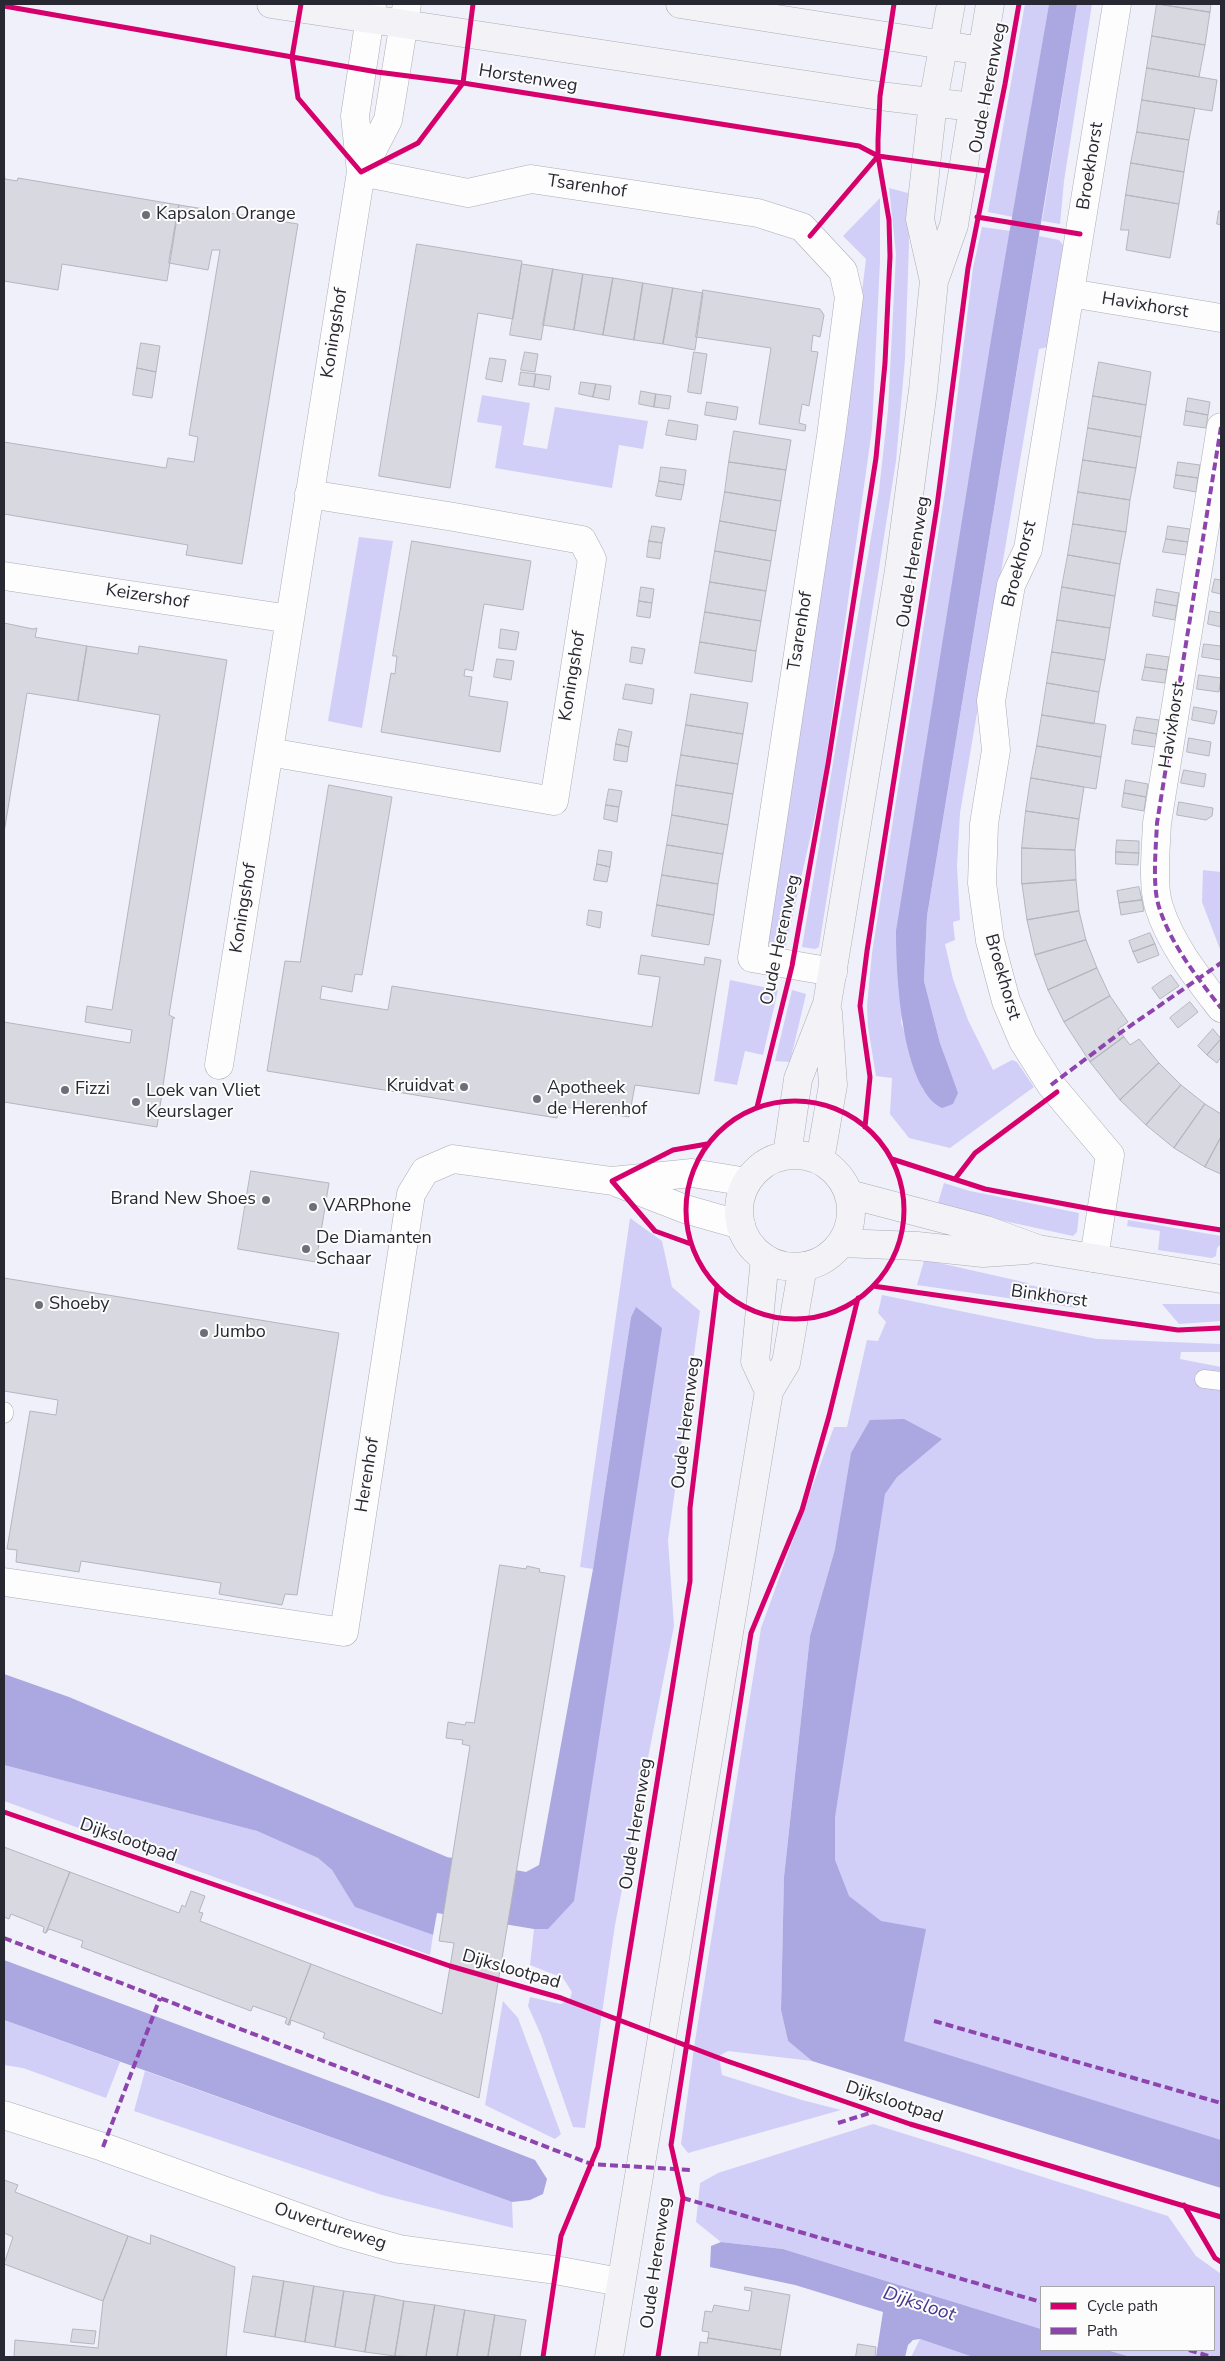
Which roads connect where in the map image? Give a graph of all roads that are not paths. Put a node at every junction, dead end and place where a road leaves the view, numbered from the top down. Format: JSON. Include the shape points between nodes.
{"nodes":[{"id":1,"x":271,"y":4,"type":"edge"},
{"id":2,"x":680,"y":4,"type":"edge"},
{"id":3,"x":951,"y":4,"type":"edge"},
{"id":4,"x":990,"y":4,"type":"edge"},
{"id":5,"x":1117,"y":4,"type":"edge"},
{"id":6,"x":371,"y":12,"type":"edge"},
{"id":7,"x":405,"y":14,"type":"edge"},
{"id":8,"x":944,"y":45,"type":"junction"},
{"id":9,"x":982,"y":51,"type":"junction"},
{"id":10,"x":934,"y":102,"type":"junction"},
{"id":11,"x":973,"y":107,"type":"junction"},
{"id":12,"x":361,"y":172,"type":"junction"},
{"id":13,"x":934,"y":281,"type":"junction"},
{"id":14,"x":1070,"y":293,"type":"junction"},
{"id":15,"x":1221,"y":318,"type":"edge"},
{"id":16,"x":1221,"y":427,"type":"edge"},
{"id":17,"x":309,"y":494,"type":"junction"},
{"id":18,"x":4,"y":576,"type":"edge"},
{"id":19,"x":290,"y":619,"type":"junction"},
{"id":20,"x":268,"y":752,"type":"junction"},
{"id":21,"x":833,"y":972,"type":"junction"},
{"id":22,"x":827,"y":1004,"type":"junction"},
{"id":23,"x":1221,"y":1008,"type":"edge"},
{"id":24,"x":219,"y":1065,"type":"dead end"},
{"id":25,"x":787,"y":1155,"type":"junction"},
{"id":26,"x":820,"y":1160,"type":"junction"},
{"id":27,"x":612,"y":1181,"type":"junction"},
{"id":28,"x":747,"y":1182,"type":"junction"},
{"id":29,"x":849,"y":1194,"type":"junction"},
{"id":30,"x":741,"y":1225,"type":"junction"},
{"id":31,"x":841,"y":1243,"type":"junction"},
{"id":32,"x":1038,"y":1249,"type":"junction"},
{"id":33,"x":765,"y":1258,"type":"junction"},
{"id":34,"x":1094,"y":1258,"type":"junction"},
{"id":35,"x":803,"y":1266,"type":"junction"},
{"id":36,"x":1221,"y":1279,"type":"edge"},
{"id":37,"x":769,"y":1391,"type":"junction"},
{"id":38,"x":4,"y":1582,"type":"edge"},
{"id":39,"x":4,"y":2115,"type":"edge"},
{"id":40,"x":620,"y":2282,"type":"junction"},
{"id":41,"x":608,"y":2357,"type":"edge"}],
"edges":[{"from":1,"to":6,"type":"street","name":"Horstenweg"},
{"from":2,"to":8,"type":"street"},
{"from":3,"to":8,"type":"street"},
{"from":4,"to":9,"type":"street","name":"Oude Herenweg"},
{"from":5,"to":14,"type":"street","name":"Broekhorst"},
{"from":6,"to":7,"type":"street","name":"Horstenweg"},
{"from":6,"to":12,"type":"street","name":"Koningshof","via":[[355,116]]},
{"from":7,"to":10,"type":"street","name":"Horstenweg"},
{"from":7,"to":12,"type":"street","name":"Koningshof","via":[[388,120]]},
{"from":8,"to":9,"type":"street"},
{"from":8,"to":10,"type":"street","name":"Oude Herenweg"},
{"from":9,"to":11,"type":"street","name":"Oude Herenweg"},
{"from":10,"to":11,"type":"street","name":"Horstenweg"},
{"from":10,"to":13,"type":"street","name":"Oude Herenweg","via":[[920,219]]},
{"from":11,"to":13,"type":"street","name":"Oude Herenweg","via":[[954,225]]},
{"from":12,"to":17,"type":"street","name":"Koningshof"},
{"from":12,"to":21,"type":"street","name":"Tsarenhof","via":[[468,193],[531,179],[758,212],[802,227],[843,271],[849,297],[832,426],[752,958]]},
{"from":13,"to":21,"type":"street","name":"Oude Herenweg","via":[[899,570]]},
{"from":14,"to":15,"type":"street","name":"Havixhorst"},
{"from":14,"to":34,"type":"street","name":"Broekhorst","via":[[1028,549],[1010,584],[991,701],[996,750],[984,824],[982,883],[990,941],[1006,1001],[1023,1041],[1051,1084],[1110,1155]]},
{"from":16,"to":23,"type":"street","name":"Havixhorst","via":[[1157,823],[1155,866],[1158,906],[1176,945]]},
{"from":17,"to":19,"type":"street","name":"Koningshof"},
{"from":17,"to":20,"type":"street","name":"Koningshof","via":[[582,540],[592,559],[554,801]]},
{"from":18,"to":19,"type":"street","name":"Keizershof"},
{"from":19,"to":20,"type":"street","name":"Koningshof"},
{"from":20,"to":24,"type":"street","name":"Koningshof"},
{"from":21,"to":22,"type":"street","name":"Oude Herenweg"},
{"from":22,"to":25,"type":"street","name":"Oude Herenweg","via":[[798,1078]]},
{"from":22,"to":26,"type":"street","name":"Oude Herenweg","via":[[833,1084]]},
{"from":25,"to":26,"type":"street"},
{"from":25,"to":28,"type":"street","via":[[768,1162]]},
{"from":26,"to":29,"type":"street","via":[[840,1177]]},
{"from":27,"to":28,"type":"street","name":"Herenhof","via":[[692,1173]]},
{"from":27,"to":30,"type":"street","name":"Herenhof"},
{"from":27,"to":38,"type":"street","name":"Herenhof","via":[[453,1160],[425,1171],[411,1194],[344,1632]]},
{"from":28,"to":30,"type":"street","via":[[739,1203]]},
{"from":29,"to":31,"type":"street","via":[[851,1219]]},
{"from":29,"to":32,"type":"street","via":[[986,1230]]},
{"from":30,"to":33,"type":"street","via":[[750,1244]]},
{"from":31,"to":32,"type":"street","via":[[983,1253]]},
{"from":31,"to":35,"type":"street","via":[[824,1258]]},
{"from":32,"to":34,"type":"street"},
{"from":33,"to":35,"type":"street","via":[[783,1266]]},
{"from":33,"to":37,"type":"street","via":[[755,1361]]},
{"from":34,"to":36,"type":"street"},
{"from":35,"to":37,"type":"street","name":"Oude Herenweg","via":[[786,1363]]},
{"from":37,"to":40,"type":"street","name":"Oude Herenweg"},
{"from":39,"to":40,"type":"street","name":"Ouvertureweg","via":[[342,2233],[399,2249]]},
{"from":40,"to":41,"type":"street","name":"Oude Herenweg"}]}
